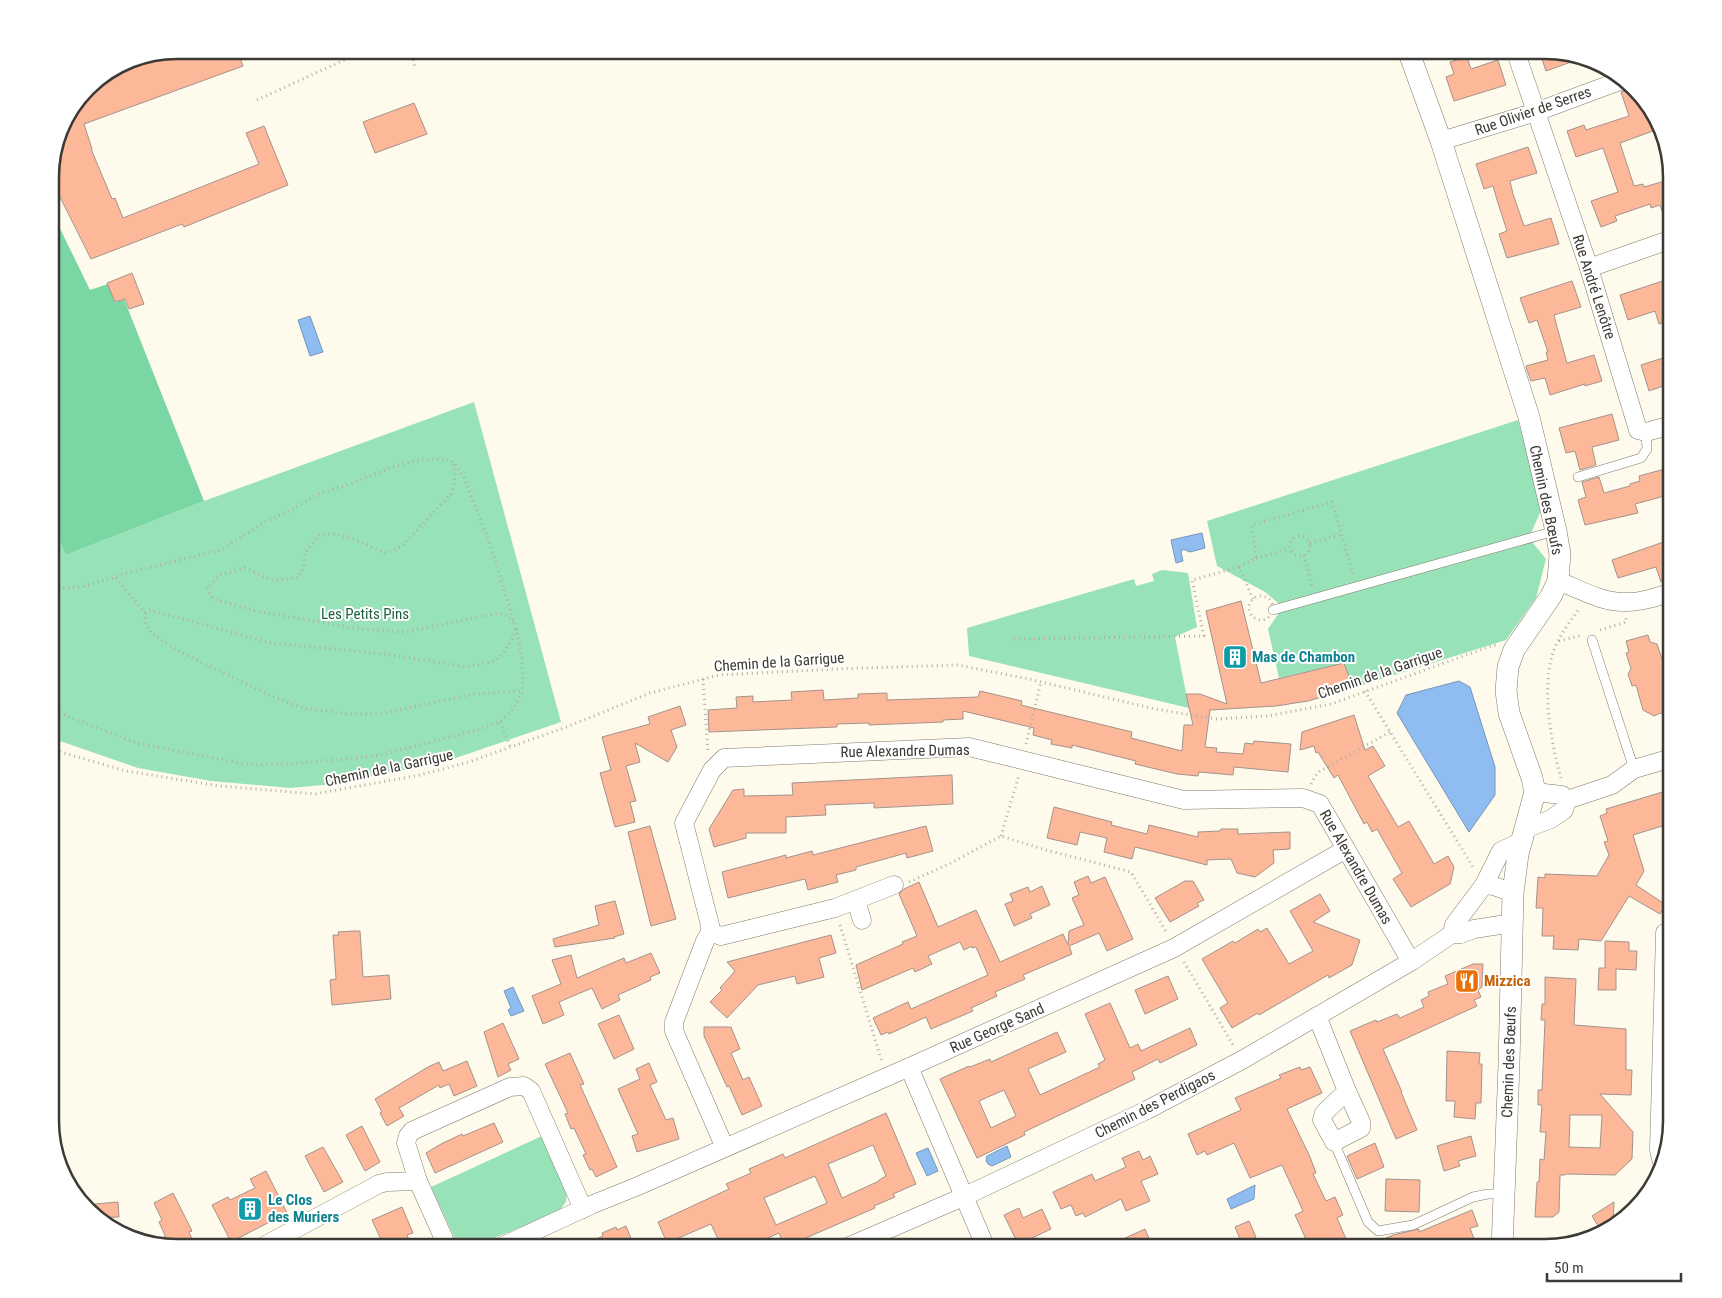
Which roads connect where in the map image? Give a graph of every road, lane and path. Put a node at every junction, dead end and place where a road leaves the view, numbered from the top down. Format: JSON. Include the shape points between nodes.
{"nodes":[{"id":1,"x":346,"y":59,"type":"edge"},
{"id":2,"x":413,"y":59,"type":"edge"},
{"id":3,"x":1411,"y":59,"type":"edge"},
{"id":4,"x":1518,"y":59,"type":"edge"},
{"id":5,"x":415,"y":69,"type":"dead end"},
{"id":6,"x":1616,"y":82,"type":"edge"},
{"id":7,"x":256,"y":100,"type":"dead end"},
{"id":8,"x":1536,"y":112,"type":"junction"},
{"id":9,"x":1441,"y":141,"type":"junction"},
{"id":10,"x":1663,"y":242,"type":"edge"},
{"id":11,"x":1589,"y":268,"type":"junction"},
{"id":12,"x":1663,"y":427,"type":"edge"},
{"id":13,"x":1646,"y":432,"type":"junction"},
{"id":14,"x":452,"y":461,"type":"junction"},
{"id":15,"x":1578,"y":477,"type":"dead end"},
{"id":16,"x":1556,"y":531,"type":"junction"},
{"id":17,"x":1342,"y":534,"type":"junction"},
{"id":18,"x":1310,"y":543,"type":"junction"},
{"id":19,"x":1290,"y":549,"type":"junction"},
{"id":20,"x":1304,"y":555,"type":"junction"},
{"id":21,"x":1256,"y":558,"type":"junction"},
{"id":22,"x":1239,"y":567,"type":"junction"},
{"id":23,"x":116,"y":578,"type":"junction"},
{"id":24,"x":1558,"y":581,"type":"junction"},
{"id":25,"x":59,"y":587,"type":"edge"},
{"id":26,"x":1357,"y":587,"type":"junction"},
{"id":27,"x":1590,"y":594,"type":"junction"},
{"id":28,"x":1663,"y":595,"type":"edge"},
{"id":29,"x":1316,"y":598,"type":"junction"},
{"id":30,"x":1253,"y":599,"type":"dead end"},
{"id":31,"x":1625,"y":602,"type":"junction"},
{"id":32,"x":1273,"y":610,"type":"dead end"},
{"id":33,"x":144,"y":613,"type":"junction"},
{"id":34,"x":514,"y":622,"type":"junction"},
{"id":35,"x":516,"y":628,"type":"junction"},
{"id":36,"x":1599,"y":630,"type":"dead end"},
{"id":37,"x":1591,"y":636,"type":"joint"},
{"id":38,"x":1014,"y":639,"type":"dead end"},
{"id":39,"x":1560,"y":640,"type":"junction"},
{"id":40,"x":1514,"y":650,"type":"junction"},
{"id":41,"x":703,"y":679,"type":"junction"},
{"id":42,"x":1041,"y":682,"type":"junction"},
{"id":43,"x":523,"y":691,"type":"junction"},
{"id":44,"x":1365,"y":691,"type":"junction"},
{"id":45,"x":59,"y":713,"type":"edge"},
{"id":46,"x":500,"y":722,"type":"junction"},
{"id":47,"x":1390,"y":732,"type":"junction"},
{"id":48,"x":511,"y":748,"type":"junction"},
{"id":49,"x":59,"y":752,"type":"edge"},
{"id":50,"x":1022,"y":760,"type":"junction"},
{"id":51,"x":1663,"y":761,"type":"edge"},
{"id":52,"x":1634,"y":769,"type":"junction"},
{"id":53,"x":712,"y":770,"type":"junction"},
{"id":54,"x":1535,"y":792,"type":"junction"},
{"id":55,"x":1304,"y":798,"type":"junction"},
{"id":56,"x":1567,"y":800,"type":"junction"},
{"id":57,"x":1523,"y":835,"type":"junction"},
{"id":58,"x":1001,"y":836,"type":"junction"},
{"id":59,"x":1346,"y":849,"type":"junction"},
{"id":60,"x":1046,"y":850,"type":"dead end"},
{"id":61,"x":894,"y":885,"type":"joint"},
{"id":62,"x":1484,"y":885,"type":"junction"},
{"id":63,"x":1513,"y":893,"type":"junction"},
{"id":64,"x":856,"y":901,"type":"junction"},
{"id":65,"x":835,"y":908,"type":"junction"},
{"id":66,"x":862,"y":920,"type":"dead end"},
{"id":67,"x":1513,"y":923,"type":"junction"},
{"id":68,"x":710,"y":932,"type":"junction"},
{"id":69,"x":1452,"y":934,"type":"junction"},
{"id":70,"x":1412,"y":961,"type":"junction"},
{"id":71,"x":1663,"y":995,"type":"edge"},
{"id":72,"x":1317,"y":1016,"type":"junction"},
{"id":73,"x":909,"y":1067,"type":"junction"},
{"id":74,"x":887,"y":1077,"type":"junction"},
{"id":75,"x":1347,"y":1091,"type":"junction"},
{"id":76,"x":1334,"y":1142,"type":"junction"},
{"id":77,"x":725,"y":1148,"type":"junction"},
{"id":78,"x":1659,"y":1153,"type":"edge"},
{"id":79,"x":418,"y":1182,"type":"junction"},
{"id":80,"x":1504,"y":1194,"type":"junction"},
{"id":81,"x":964,"y":1197,"type":"junction"},
{"id":82,"x":583,"y":1209,"type":"junction"},
{"id":83,"x":277,"y":1239,"type":"edge"},
{"id":84,"x":444,"y":1239,"type":"edge"},
{"id":85,"x":521,"y":1239,"type":"edge"},
{"id":86,"x":866,"y":1239,"type":"edge"},
{"id":87,"x":982,"y":1239,"type":"edge"},
{"id":88,"x":1502,"y":1239,"type":"edge"}],
"edges":[{"from":1,"to":7,"type":"path"},
{"from":2,"to":5,"type":"path"},
{"from":3,"to":9,"type":"street","name":"Chemin des Bœufs"},
{"from":4,"to":8,"type":"street","name":"Rue André Lenôtre"},
{"from":6,"to":8,"type":"street","name":"Rue Olivier de Serres"},
{"from":8,"to":9,"type":"street","name":"Rue Olivier de Serres"},
{"from":8,"to":11,"type":"street","name":"Rue André Lenôtre"},
{"from":9,"to":16,"type":"street","name":"Chemin des Bœufs","via":[[1529,417]]},
{"from":10,"to":11,"type":"street"},
{"from":11,"to":13,"type":"street","name":"Rue André Lenôtre","via":[[1638,430]]},
{"from":12,"to":13,"type":"street"},
{"from":13,"to":15,"type":"lane","via":[[1647,449],[1641,458]]},
{"from":14,"to":23,"type":"path","via":[[445,458],[422,459],[392,467],[318,494],[264,522],[221,550],[134,570]]},
{"from":14,"to":34,"type":"path","via":[[464,477],[491,547]]},
{"from":14,"to":34,"type":"path","via":[[455,477],[452,494],[401,547],[386,553],[338,534],[319,536],[305,553],[304,566],[298,578],[271,580],[245,568],[220,575],[207,588],[212,599],[256,611],[360,629],[403,632],[498,613]]},
{"from":16,"to":24,"type":"street","name":"Chemin des Bœufs","via":[[1560,554]]},
{"from":16,"to":26,"type":"lane"},
{"from":17,"to":18,"type":"path"},
{"from":17,"to":21,"type":"path","via":[[1332,502],[1252,525]]},
{"from":17,"to":26,"type":"path"},
{"from":18,"to":19,"type":"path","via":[[1298,536],[1292,540]]},
{"from":18,"to":20,"type":"path"},
{"from":19,"to":20,"type":"path","via":[[1295,554]]},
{"from":19,"to":21,"type":"path"},
{"from":20,"to":29,"type":"path"},
{"from":21,"to":22,"type":"path"},
{"from":22,"to":30,"type":"path"},
{"from":22,"to":38,"type":"path","via":[[1192,580],[1204,636]]},
{"from":23,"to":25,"type":"path","via":[[82,587]]},
{"from":23,"to":33,"type":"path"},
{"from":24,"to":27,"type":"street"},
{"from":24,"to":40,"type":"street","name":"Chemin des Bœufs"},
{"from":26,"to":29,"type":"lane"},
{"from":27,"to":31,"type":"street"},
{"from":27,"to":39,"type":"path"},
{"from":28,"to":31,"type":"street"},
{"from":29,"to":32,"type":"lane"},
{"from":31,"to":36,"type":"path","via":[[1626,622]]},
{"from":33,"to":35,"type":"path","via":[[150,610],[271,644],[386,654],[466,667],[495,661],[505,651]]},
{"from":33,"to":43,"type":"path","via":[[151,632],[178,651],[304,708],[345,714],[380,714],[473,694]]},
{"from":34,"to":35,"type":"path"},
{"from":35,"to":43,"type":"path","via":[[522,657]]},
{"from":37,"to":39,"type":"path"},
{"from":37,"to":52,"type":"lane"},
{"from":39,"to":56,"type":"path","via":[[1552,655],[1549,680],[1550,733]]},
{"from":40,"to":44,"type":"path","name":"Chemin de la Garrigue","via":[[1494,645]]},
{"from":40,"to":54,"type":"street","name":"Chemin des Bœufs","via":[[1508,667],[1506,691],[1509,713]]},
{"from":41,"to":42,"type":"path","name":"Chemin de la Garrigue","via":[[719,675],[957,665]]},
{"from":41,"to":48,"type":"path","name":"Chemin de la Garrigue","via":[[650,693]]},
{"from":41,"to":53,"type":"path"},
{"from":42,"to":44,"type":"path","name":"Chemin de la Garrigue","via":[[1155,709],[1216,719],[1268,716],[1330,704]]},
{"from":42,"to":50,"type":"path"},
{"from":43,"to":46,"type":"path","via":[[513,709]]},
{"from":44,"to":47,"type":"path"},
{"from":45,"to":46,"type":"path","via":[[136,744],[251,764],[376,756]]},
{"from":46,"to":48,"type":"path"},
{"from":47,"to":55,"type":"path","via":[[1317,774]]},
{"from":47,"to":62,"type":"path"},
{"from":48,"to":49,"type":"path","name":"Chemin de la Garrigue","via":[[420,775],[315,794],[220,786],[126,771]]},
{"from":50,"to":53,"type":"street","name":"Rue Alexandre Dumas","via":[[969,747],[724,758]]},
{"from":50,"to":55,"type":"street","name":"Rue Alexandre Dumas","via":[[1184,800]]},
{"from":50,"to":58,"type":"path"},
{"from":51,"to":52,"type":"street"},
{"from":52,"to":56,"type":"street","via":[[1612,785]]},
{"from":53,"to":68,"type":"street","via":[[684,823]]},
{"from":54,"to":56,"type":"street","via":[[1562,795]]},
{"from":54,"to":57,"type":"street","name":"Chemin des Bœufs"},
{"from":55,"to":59,"type":"street","name":"Rue Alexandre Dumas","via":[[1320,804]]},
{"from":56,"to":57,"type":"street","name":"Chemin des Perdigaos","via":[[1564,810]]},
{"from":57,"to":62,"type":"street","name":"Chemin des Perdigaos","via":[[1501,851]]},
{"from":57,"to":63,"type":"street","name":"Chemin des Bœufs"},
{"from":58,"to":60,"type":"path"},
{"from":58,"to":61,"type":"path","via":[[909,882]]},
{"from":59,"to":70,"type":"street","name":"Rue Alexandre Dumas"},
{"from":59,"to":73,"type":"street","name":"Rue George Sand","via":[[1174,948]]},
{"from":61,"to":64,"type":"street"},
{"from":62,"to":63,"type":"street"},
{"from":62,"to":69,"type":"street","name":"Chemin des Perdigaos","via":[[1454,924]]},
{"from":63,"to":67,"type":"street","name":"Chemin des Bœufs"},
{"from":64,"to":65,"type":"street"},
{"from":64,"to":66,"type":"street"},
{"from":65,"to":68,"type":"street","via":[[722,936]]},
{"from":65,"to":74,"type":"path"},
{"from":67,"to":69,"type":"street","name":"Chemin des Perdigaos"},
{"from":67,"to":80,"type":"street","name":"Chemin des Bœufs"},
{"from":68,"to":77,"type":"street","via":[[674,1022],[674,1031]]},
{"from":69,"to":70,"type":"street","name":"Chemin des Perdigaos"},
{"from":70,"to":72,"type":"street","name":"Chemin des Perdigaos"},
{"from":71,"to":78,"type":"street"},
{"from":72,"to":75,"type":"street"},
{"from":72,"to":81,"type":"street","name":"Chemin des Perdigaos","via":[[1147,1110]]},
{"from":73,"to":74,"type":"street","name":"Rue George Sand"},
{"from":73,"to":81,"type":"street"},
{"from":74,"to":77,"type":"street","name":"Rue George Sand"},
{"from":75,"to":76,"type":"street","via":[[1324,1113],[1322,1120]]},
{"from":75,"to":76,"type":"street","via":[[1361,1128]]},
{"from":76,"to":80,"type":"lane","via":[[1368,1222],[1378,1231],[1413,1226],[1473,1197]]},
{"from":77,"to":82,"type":"street","name":"Rue George Sand"},
{"from":79,"to":82,"type":"street","via":[[406,1143],[412,1131],[510,1087],[524,1086],[532,1091]]},
{"from":79,"to":83,"type":"street","via":[[379,1184]]},
{"from":79,"to":84,"type":"street"},
{"from":80,"to":88,"type":"street","name":"Chemin des Bœufs"},
{"from":81,"to":86,"type":"street","name":"Chemin des Perdigaos"},
{"from":81,"to":87,"type":"street"},
{"from":82,"to":85,"type":"street","name":"Rue George Sand"}]}
